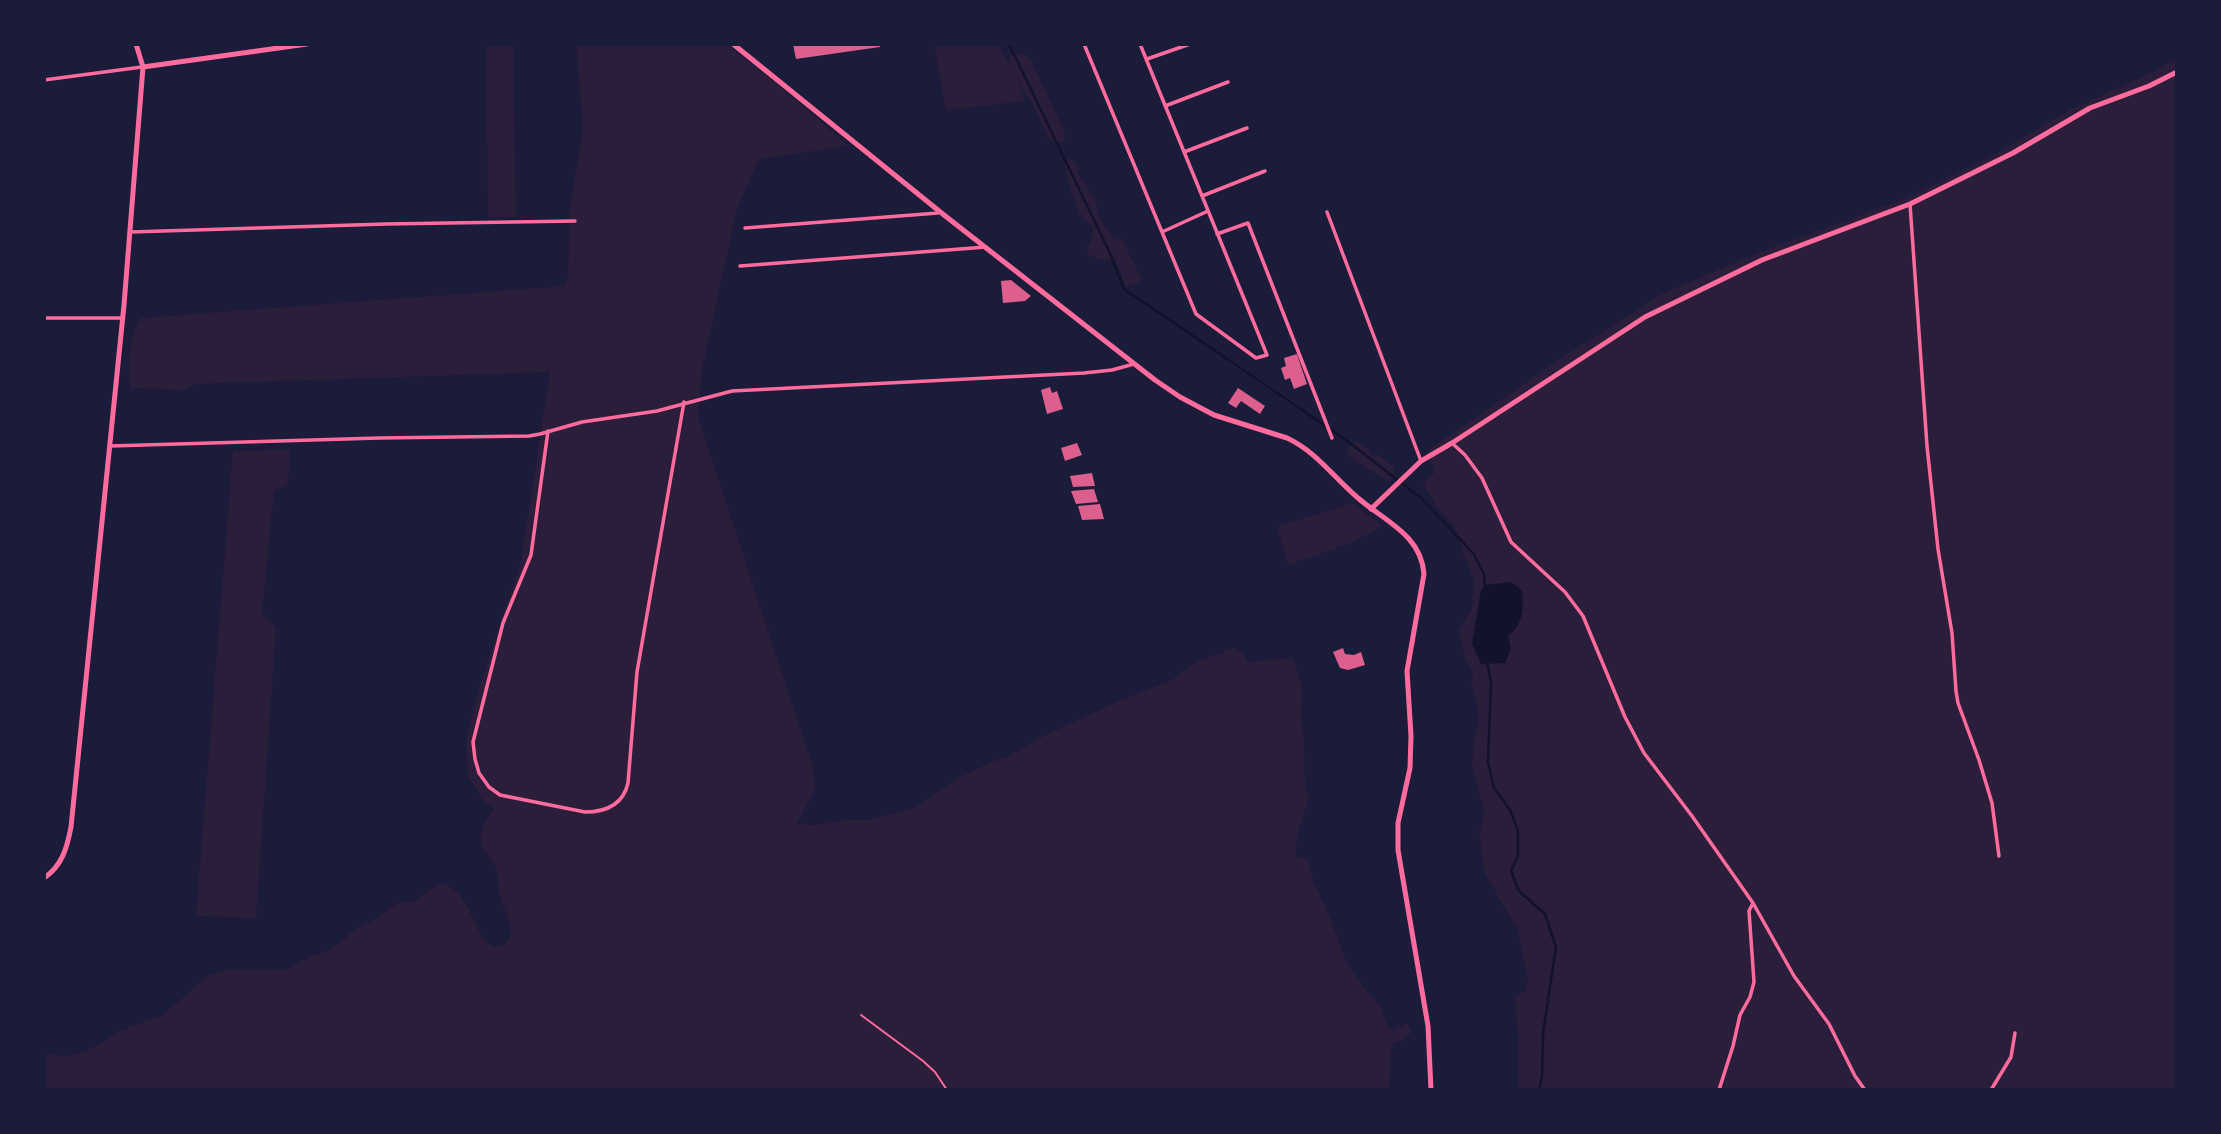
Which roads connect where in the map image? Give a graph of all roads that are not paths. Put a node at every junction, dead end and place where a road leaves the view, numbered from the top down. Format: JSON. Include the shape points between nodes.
{"nodes":[{"id":1,"x":136,"y":44,"type":"edge"},
{"id":2,"x":307,"y":44,"type":"edge"},
{"id":3,"x":733,"y":44,"type":"edge"},
{"id":4,"x":1084,"y":44,"type":"edge"},
{"id":5,"x":1140,"y":44,"type":"edge"},
{"id":6,"x":1190,"y":44,"type":"edge"},
{"id":7,"x":1147,"y":60,"type":"junction"},
{"id":8,"x":143,"y":67,"type":"junction"},
{"id":9,"x":2177,"y":72,"type":"edge"},
{"id":10,"x":44,"y":80,"type":"edge"},
{"id":11,"x":1228,"y":82,"type":"dead end"},
{"id":12,"x":1166,"y":106,"type":"junction"},
{"id":13,"x":1247,"y":128,"type":"dead end"},
{"id":14,"x":1184,"y":152,"type":"junction"},
{"id":15,"x":1265,"y":171,"type":"dead end"},
{"id":16,"x":1202,"y":196,"type":"junction"},
{"id":17,"x":1910,"y":204,"type":"junction"},
{"id":18,"x":1208,"y":211,"type":"junction"},
{"id":19,"x":941,"y":212,"type":"junction"},
{"id":20,"x":1327,"y":212,"type":"dead end"},
{"id":21,"x":575,"y":221,"type":"dead end"},
{"id":22,"x":745,"y":228,"type":"dead end"},
{"id":23,"x":129,"y":232,"type":"junction"},
{"id":24,"x":1162,"y":232,"type":"junction"},
{"id":25,"x":1217,"y":234,"type":"junction"},
{"id":26,"x":987,"y":247,"type":"junction"},
{"id":27,"x":740,"y":266,"type":"dead end"},
{"id":28,"x":44,"y":317,"type":"edge"},
{"id":29,"x":122,"y":318,"type":"junction"},
{"id":30,"x":1134,"y":364,"type":"junction"},
{"id":31,"x":684,"y":402,"type":"junction"},
{"id":32,"x":548,"y":430,"type":"junction"},
{"id":33,"x":1332,"y":438,"type":"dead end"},
{"id":34,"x":1452,"y":443,"type":"junction"},
{"id":35,"x":110,"y":446,"type":"junction"},
{"id":36,"x":1421,"y":461,"type":"junction"},
{"id":37,"x":1380,"y":500,"type":"junction"},
{"id":38,"x":1364,"y":503,"type":"junction"},
{"id":39,"x":1371,"y":509,"type":"junction"},
{"id":40,"x":1999,"y":856,"type":"dead end"},
{"id":41,"x":44,"y":878,"type":"edge"},
{"id":42,"x":1753,"y":903,"type":"junction"},
{"id":43,"x":2015,"y":1033,"type":"dead end"},
{"id":44,"x":1431,"y":1090,"type":"edge"},
{"id":45,"x":1719,"y":1090,"type":"edge"},
{"id":46,"x":1865,"y":1090,"type":"edge"},
{"id":47,"x":1991,"y":1090,"type":"edge"}],
"edges":[{"from":1,"to":8,"type":"street"},
{"from":2,"to":8,"type":"street"},
{"from":3,"to":19,"type":"street"},
{"from":4,"to":24,"type":"street"},
{"from":5,"to":7,"type":"street"},
{"from":6,"to":7,"type":"street"},
{"from":7,"to":12,"type":"street"},
{"from":8,"to":10,"type":"street"},
{"from":8,"to":23,"type":"street"},
{"from":9,"to":17,"type":"street","via":[[2090,108]]},
{"from":11,"to":12,"type":"street"},
{"from":12,"to":14,"type":"street"},
{"from":13,"to":14,"type":"street"},
{"from":14,"to":16,"type":"street"},
{"from":15,"to":16,"type":"street"},
{"from":16,"to":18,"type":"street"},
{"from":17,"to":34,"type":"street","via":[[1762,260],[1645,317]]},
{"from":17,"to":40,"type":"street","via":[[1927,446],[1956,691],[1992,803]]},
{"from":18,"to":24,"type":"street"},
{"from":18,"to":25,"type":"street"},
{"from":19,"to":22,"type":"street"},
{"from":19,"to":26,"type":"street"},
{"from":20,"to":36,"type":"street"},
{"from":21,"to":23,"type":"street"},
{"from":23,"to":29,"type":"street"},
{"from":24,"to":25,"type":"street","via":[[1196,314],[1256,358],[1267,355]]},
{"from":25,"to":33,"type":"street","via":[[1248,223]]},
{"from":26,"to":27,"type":"street"},
{"from":26,"to":30,"type":"street"},
{"from":28,"to":29,"type":"street"},
{"from":29,"to":35,"type":"street"},
{"from":30,"to":31,"type":"street","via":[[1084,373],[732,391]]},
{"from":30,"to":38,"type":"street","via":[[1198,408],[1298,443]]},
{"from":31,"to":32,"type":"street"},
{"from":31,"to":32,"type":"street","via":[[636,672],[628,783],[617,803],[599,811],[500,795],[479,773],[473,749],[503,623],[531,555]]},
{"from":32,"to":35,"type":"street","via":[[529,436]]},
{"from":34,"to":36,"type":"street"},
{"from":34,"to":42,"type":"street","via":[[1482,478],[1511,542],[1578,608],[1644,753]]},
{"from":35,"to":41,"type":"street","via":[[71,827],[57,866]]},
{"from":36,"to":37,"type":"street"},
{"from":37,"to":38,"type":"street"},
{"from":37,"to":39,"type":"street"},
{"from":38,"to":39,"type":"street"},
{"from":39,"to":44,"type":"street","via":[[1403,533],[1424,566],[1407,671],[1410,768],[1398,823],[1398,850],[1427,1026]]},
{"from":42,"to":45,"type":"street","via":[[1749,911],[1754,982]]},
{"from":42,"to":46,"type":"street"},
{"from":43,"to":47,"type":"street","via":[[2011,1057]]}]}
